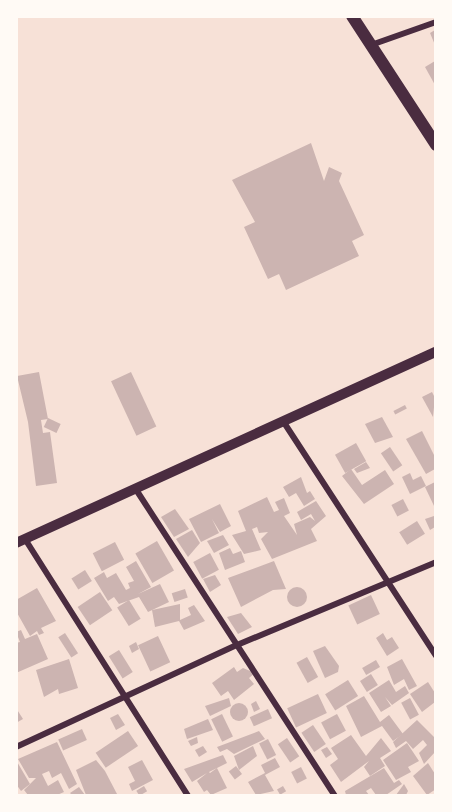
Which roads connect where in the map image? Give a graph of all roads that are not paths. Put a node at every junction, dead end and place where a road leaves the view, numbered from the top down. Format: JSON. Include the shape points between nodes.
{"nodes":[{"id":1,"x":352,"y":16,"type":"edge"},
{"id":2,"x":435,"y":22,"type":"edge"},
{"id":3,"x":370,"y":45,"type":"junction"},
{"id":4,"x":435,"y":145,"type":"edge"},
{"id":5,"x":435,"y":352,"type":"edge"},
{"id":6,"x":283,"y":421,"type":"junction"},
{"id":7,"x":135,"y":487,"type":"junction"},
{"id":8,"x":21,"y":541,"type":"edge"},
{"id":9,"x":435,"y":562,"type":"edge"},
{"id":10,"x":388,"y":583,"type":"junction"},
{"id":11,"x":237,"y":645,"type":"junction"},
{"id":12,"x":435,"y":656,"type":"edge"},
{"id":13,"x":124,"y":699,"type":"junction"},
{"id":14,"x":16,"y":747,"type":"edge"},
{"id":15,"x":188,"y":795,"type":"edge"},
{"id":16,"x":335,"y":795,"type":"edge"}],
"edges":[{"from":1,"to":3,"type":"main road"},
{"from":2,"to":3,"type":"street"},
{"from":3,"to":4,"type":"main road"},
{"from":5,"to":6,"type":"main road"},
{"from":6,"to":7,"type":"main road"},
{"from":6,"to":10,"type":"street"},
{"from":7,"to":8,"type":"main road"},
{"from":7,"to":11,"type":"street"},
{"from":8,"to":13,"type":"street"},
{"from":9,"to":10,"type":"street"},
{"from":10,"to":11,"type":"street"},
{"from":10,"to":12,"type":"street"},
{"from":11,"to":13,"type":"street"},
{"from":11,"to":16,"type":"street"},
{"from":13,"to":14,"type":"street"},
{"from":13,"to":15,"type":"street"}]}
